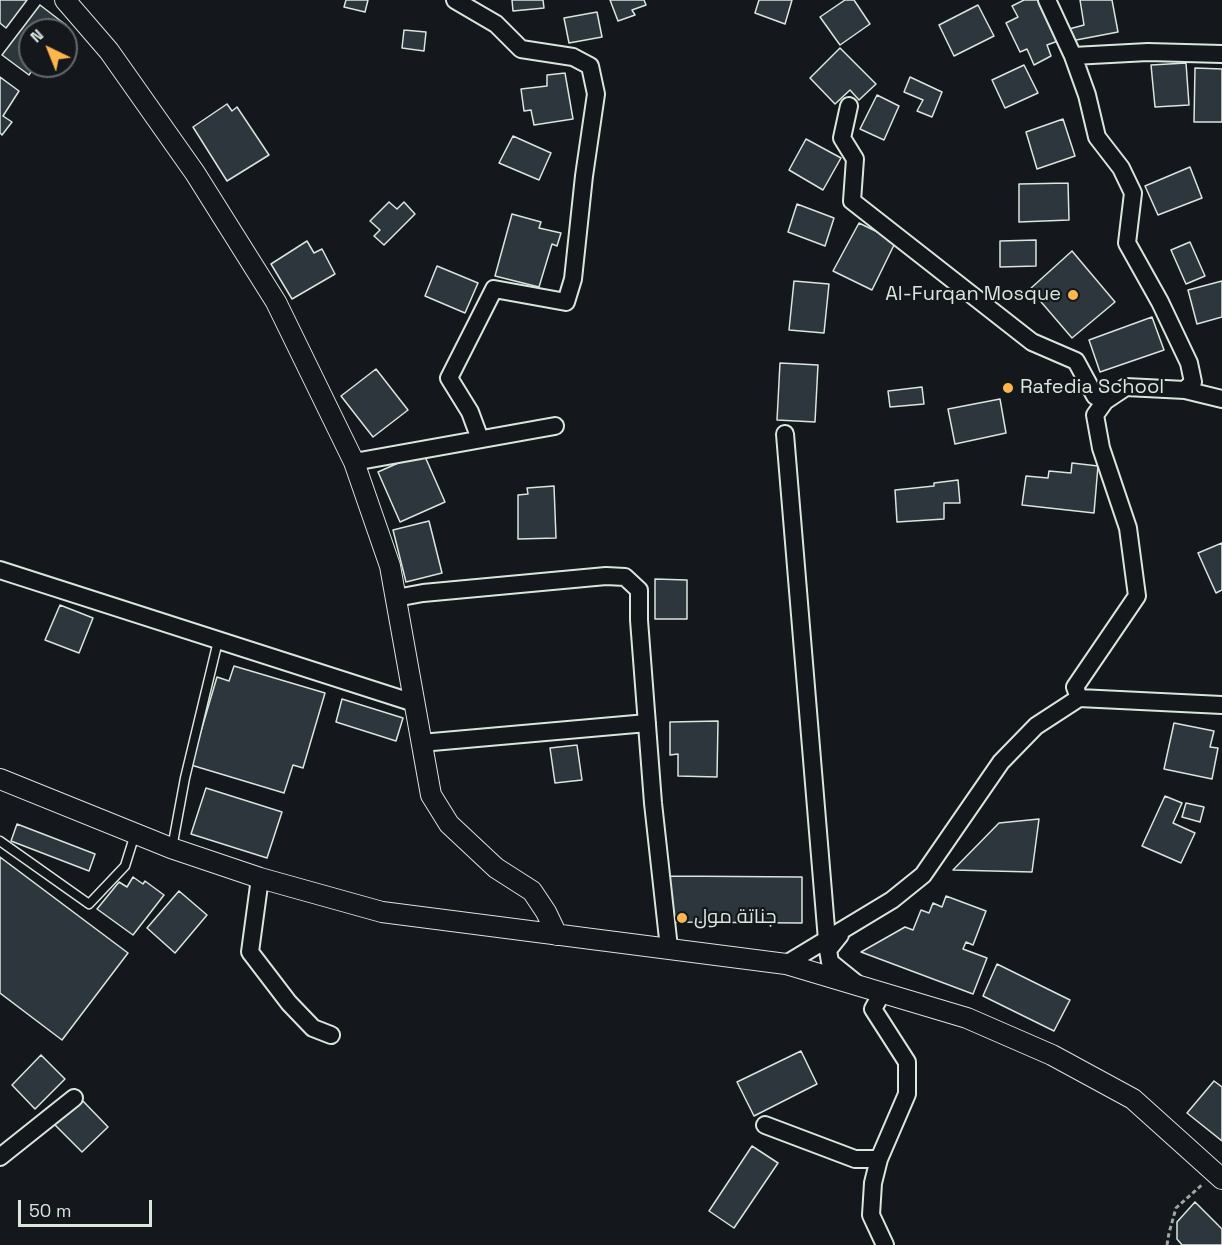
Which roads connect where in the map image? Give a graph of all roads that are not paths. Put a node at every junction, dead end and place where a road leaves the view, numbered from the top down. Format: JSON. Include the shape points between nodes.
{"nodes":[{"id":1,"x":65,"y":0,"type":"edge"},
{"id":2,"x":455,"y":0,"type":"edge"},
{"id":3,"x":1047,"y":0,"type":"edge"},
{"id":4,"x":1222,"y":54,"type":"edge"},
{"id":5,"x":1072,"y":56,"type":"junction"},
{"id":6,"x":849,"y":106,"type":"dead end"},
{"id":7,"x":1185,"y":390,"type":"junction"},
{"id":8,"x":1222,"y":399,"type":"edge"},
{"id":9,"x":1105,"y":401,"type":"junction"},
{"id":10,"x":555,"y":426,"type":"dead end"},
{"id":11,"x":785,"y":434,"type":"dead end"},
{"id":12,"x":480,"y":439,"type":"junction"},
{"id":13,"x":354,"y":462,"type":"junction"},
{"id":14,"x":0,"y":570,"type":"edge"},
{"id":15,"x":396,"y":598,"type":"junction"},
{"id":16,"x":218,"y":641,"type":"junction"},
{"id":17,"x":1079,"y":698,"type":"junction"},
{"id":18,"x":414,"y":703,"type":"junction"},
{"id":19,"x":1222,"y":705,"type":"edge"},
{"id":20,"x":647,"y":723,"type":"junction"},
{"id":21,"x":421,"y":743,"type":"junction"},
{"id":22,"x":0,"y":779,"type":"edge"},
{"id":23,"x":135,"y":834,"type":"junction"},
{"id":24,"x":0,"y":841,"type":"edge"},
{"id":25,"x":171,"y":848,"type":"junction"},
{"id":26,"x":260,"y":878,"type":"junction"},
{"id":27,"x":844,"y":929,"type":"junction"},
{"id":28,"x":557,"y":935,"type":"junction"},
{"id":29,"x":827,"y":940,"type":"junction"},
{"id":30,"x":669,"y":948,"type":"junction"},
{"id":31,"x":786,"y":964,"type":"junction"},
{"id":32,"x":859,"y":986,"type":"junction"},
{"id":33,"x":882,"y":993,"type":"junction"},
{"id":34,"x":331,"y":1035,"type":"dead end"},
{"id":35,"x":74,"y":1098,"type":"dead end"},
{"id":36,"x":765,"y":1125,"type":"dead end"},
{"id":37,"x":0,"y":1157,"type":"edge"},
{"id":38,"x":879,"y":1159,"type":"junction"},
{"id":39,"x":1219,"y":1176,"type":"edge"},
{"id":40,"x":885,"y":1245,"type":"edge"}],
"edges":[{"from":1,"to":13,"type":"street","via":[[109,51],[195,173],[258,272]]},
{"from":2,"to":12,"type":"street","via":[[496,24],[521,49],[573,57],[590,66],[596,94],[573,279],[566,302],[494,289],[449,378],[470,412]]},
{"from":3,"to":5,"type":"street"},
{"from":4,"to":5,"type":"street"},
{"from":5,"to":7,"type":"street","via":[[1097,137],[1121,168],[1133,193],[1128,243],[1189,363],[1193,382]]},
{"from":6,"to":9,"type":"street","via":[[842,138],[855,159],[852,201],[1032,342],[1076,361],[1095,396]]},
{"from":7,"to":8,"type":"street"},
{"from":7,"to":9,"type":"street","via":[[1126,387]]},
{"from":9,"to":17,"type":"street","via":[[1095,415],[1101,448],[1128,528],[1137,597],[1076,687]]},
{"from":10,"to":12,"type":"street"},
{"from":11,"to":29,"type":"street"},
{"from":12,"to":13,"type":"street"},
{"from":13,"to":15,"type":"street","via":[[390,566]]},
{"from":14,"to":16,"type":"street"},
{"from":15,"to":18,"type":"street"},
{"from":15,"to":20,"type":"street","via":[[625,577],[639,590]]},
{"from":16,"to":18,"type":"street"},
{"from":16,"to":25,"type":"lane"},
{"from":17,"to":19,"type":"street"},
{"from":17,"to":27,"type":"street","via":[[1036,726],[1001,762],[923,875],[892,900]]},
{"from":18,"to":21,"type":"street"},
{"from":20,"to":21,"type":"street"},
{"from":20,"to":30,"type":"street"},
{"from":21,"to":28,"type":"street","via":[[431,795],[449,824],[496,868],[532,891]]},
{"from":22,"to":23,"type":"street"},
{"from":23,"to":24,"type":"lane","via":[[124,866],[88,904]]},
{"from":23,"to":25,"type":"street"},
{"from":25,"to":26,"type":"street"},
{"from":26,"to":28,"type":"street","via":[[382,912]]},
{"from":26,"to":34,"type":"street","via":[[250,952],[289,1004],[313,1028]]},
{"from":27,"to":29,"type":"street"},
{"from":27,"to":32,"type":"street","via":[[828,950],[830,962]]},
{"from":28,"to":30,"type":"street"},
{"from":29,"to":31,"type":"street"},
{"from":30,"to":31,"type":"street"},
{"from":31,"to":32,"type":"street"},
{"from":32,"to":33,"type":"street"},
{"from":33,"to":38,"type":"street","via":[[873,1009],[908,1062],[907,1094]]},
{"from":33,"to":39,"type":"street","via":[[967,1018],[1052,1055],[1133,1099]]},
{"from":35,"to":37,"type":"street"},
{"from":36,"to":38,"type":"street","via":[[855,1159]]},
{"from":38,"to":40,"type":"street","via":[[871,1215]]}]}
